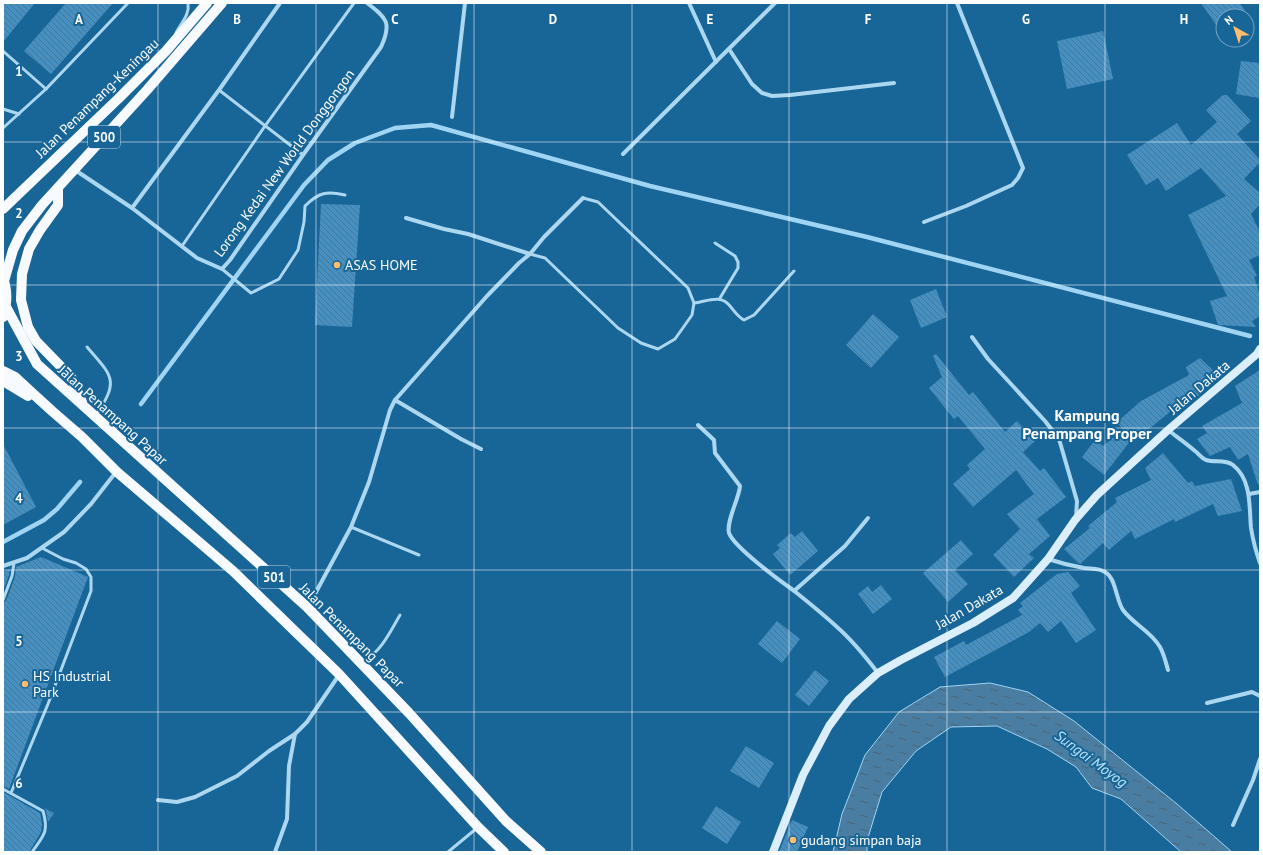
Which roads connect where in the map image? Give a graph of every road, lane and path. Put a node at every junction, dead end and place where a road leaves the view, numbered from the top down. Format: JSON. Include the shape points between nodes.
{"nodes":[{"id":1,"x":128,"y":3,"type":"edge"},
{"id":2,"x":188,"y":3,"type":"edge"},
{"id":3,"x":207,"y":3,"type":"edge"},
{"id":4,"x":222,"y":3,"type":"edge"},
{"id":5,"x":280,"y":3,"type":"edge"},
{"id":6,"x":354,"y":3,"type":"edge"},
{"id":7,"x":367,"y":3,"type":"edge"},
{"id":8,"x":465,"y":3,"type":"edge"},
{"id":9,"x":690,"y":3,"type":"edge"},
{"id":10,"x":775,"y":3,"type":"edge"},
{"id":11,"x":957,"y":3,"type":"edge"},
{"id":12,"x":729,"y":49,"type":"junction"},
{"id":13,"x":3,"y":51,"type":"edge"},
{"id":14,"x":166,"y":51,"type":"junction"},
{"id":15,"x":716,"y":62,"type":"junction"},
{"id":16,"x":894,"y":83,"type":"dead end"},
{"id":17,"x":46,"y":89,"type":"junction"},
{"id":18,"x":220,"y":90,"type":"junction"},
{"id":19,"x":3,"y":109,"type":"edge"},
{"id":20,"x":19,"y":114,"type":"junction"},
{"id":21,"x":452,"y":117,"type":"dead end"},
{"id":22,"x":265,"y":126,"type":"junction"},
{"id":23,"x":3,"y":128,"type":"edge"},
{"id":24,"x":622,"y":154,"type":"dead end"},
{"id":25,"x":303,"y":155,"type":"junction"},
{"id":26,"x":75,"y":170,"type":"junction"},
{"id":27,"x":58,"y":190,"type":"junction"},
{"id":28,"x":345,"y":195,"type":"dead end"},
{"id":29,"x":583,"y":198,"type":"joint"},
{"id":30,"x":132,"y":208,"type":"junction"},
{"id":31,"x":3,"y":209,"type":"edge"},
{"id":32,"x":406,"y":218,"type":"dead end"},
{"id":33,"x":924,"y":222,"type":"dead end"},
{"id":34,"x":715,"y":243,"type":"dead end"},
{"id":35,"x":182,"y":246,"type":"junction"},
{"id":36,"x":530,"y":254,"type":"junction"},
{"id":37,"x":222,"y":269,"type":"junction"},
{"id":38,"x":794,"y":271,"type":"dead end"},
{"id":39,"x":4,"y":280,"type":"edge"},
{"id":40,"x":720,"y":298,"type":"junction"},
{"id":41,"x":694,"y":303,"type":"junction"},
{"id":42,"x":6,"y":307,"type":"junction"},
{"id":43,"x":3,"y":317,"type":"edge"},
{"id":44,"x":972,"y":337,"type":"dead end"},
{"id":45,"x":87,"y":347,"type":"dead end"},
{"id":46,"x":1259,"y":355,"type":"edge"},
{"id":47,"x":3,"y":371,"type":"edge"},
{"id":48,"x":3,"y":381,"type":"edge"},
{"id":49,"x":395,"y":400,"type":"junction"},
{"id":50,"x":83,"y":406,"type":"junction"},
{"id":51,"x":52,"y":411,"type":"junction"},
{"id":52,"x":95,"y":417,"type":"junction"},
{"id":53,"x":698,"y":425,"type":"dead end"},
{"id":54,"x":1168,"y":430,"type":"junction"},
{"id":55,"x":481,"y":449,"type":"dead end"},
{"id":56,"x":117,"y":472,"type":"junction"},
{"id":57,"x":1260,"y":492,"type":"edge"},
{"id":58,"x":1249,"y":494,"type":"junction"},
{"id":59,"x":868,"y":518,"type":"dead end"},
{"id":60,"x":1075,"y":520,"type":"junction"},
{"id":61,"x":351,"y":527,"type":"junction"},
{"id":62,"x":42,"y":548,"type":"junction"},
{"id":63,"x":419,"y":555,"type":"dead end"},
{"id":64,"x":1048,"y":559,"type":"junction"},
{"id":65,"x":14,"y":563,"type":"junction"},
{"id":66,"x":1260,"y":563,"type":"edge"},
{"id":67,"x":3,"y":566,"type":"edge"},
{"id":68,"x":794,"y":591,"type":"junction"},
{"id":69,"x":3,"y":600,"type":"edge"},
{"id":70,"x":307,"y":607,"type":"junction"},
{"id":71,"x":400,"y":615,"type":"dead end"},
{"id":72,"x":362,"y":662,"type":"junction"},
{"id":73,"x":1168,"y":670,"type":"dead end"},
{"id":74,"x":878,"y":673,"type":"junction"},
{"id":75,"x":339,"y":674,"type":"junction"},
{"id":76,"x":1260,"y":696,"type":"edge"},
{"id":77,"x":1207,"y":703,"type":"dead end"},
{"id":78,"x":295,"y":734,"type":"junction"},
{"id":79,"x":1260,"y":759,"type":"edge"},
{"id":80,"x":3,"y":788,"type":"edge"},
{"id":81,"x":11,"y":793,"type":"junction"},
{"id":82,"x":158,"y":800,"type":"dead end"},
{"id":83,"x":1233,"y":825,"type":"dead end"},
{"id":84,"x":478,"y":827,"type":"junction"},
{"id":85,"x":32,"y":852,"type":"edge"},
{"id":86,"x":275,"y":852,"type":"edge"},
{"id":87,"x":448,"y":852,"type":"edge"},
{"id":88,"x":504,"y":852,"type":"edge"},
{"id":89,"x":541,"y":852,"type":"edge"},
{"id":90,"x":773,"y":852,"type":"edge"}],
"edges":[{"from":1,"to":17,"type":"lane"},
{"from":2,"to":14,"type":"lane","via":[[185,18]]},
{"from":3,"to":14,"type":"main road","name":"Jalan Penampang-Keningau","number":"500"},
{"from":4,"to":26,"type":"main road","name":"Jalan Penampang-Keningau","number":"500"},
{"from":5,"to":18,"type":"street"},
{"from":6,"to":22,"type":"lane"},
{"from":7,"to":25,"type":"street","name":"Lorong Kedai New World Donggongon","via":[[380,13],[387,23],[386,36],[381,47]]},
{"from":8,"to":21,"type":"street"},
{"from":9,"to":15,"type":"street"},
{"from":10,"to":12,"type":"street"},
{"from":11,"to":33,"type":"street","via":[[1023,168],[1012,186]]},
{"from":12,"to":15,"type":"street"},
{"from":12,"to":16,"type":"street","via":[[752,84],[762,93],[772,96]]},
{"from":13,"to":17,"type":"lane"},
{"from":14,"to":31,"type":"main road","name":"Jalan Penampang-Keningau","number":"500"},
{"from":15,"to":24,"type":"street"},
{"from":17,"to":20,"type":"lane"},
{"from":18,"to":22,"type":"lane"},
{"from":18,"to":30,"type":"street"},
{"from":19,"to":20,"type":"lane"},
{"from":20,"to":23,"type":"lane"},
{"from":22,"to":25,"type":"lane"},
{"from":22,"to":35,"type":"lane"},
{"from":25,"to":37,"type":"street","name":"Lorong Kedai New World Donggongon"},
{"from":26,"to":27,"type":"main road","name":"Jalan Penampang-Keningau","number":"500"},
{"from":26,"to":30,"type":"street","name":"Lorong Kedai New World Donggongon"},
{"from":27,"to":39,"type":"main road","name":"Jalan Penampang-Keningau","number":"500","via":[[42,205],[22,231]]},
{"from":27,"to":50,"type":"main road","via":[[58,205],[29,249],[22,274],[21,300],[28,327],[36,341],[71,377]]},
{"from":28,"to":37,"type":"lane","via":[[330,192],[313,197],[305,206],[298,250],[279,279],[251,293]]},
{"from":29,"to":36,"type":"street"},
{"from":29,"to":41,"type":"lane","via":[[598,202],[688,288]]},
{"from":30,"to":35,"type":"street","name":"Lorong Kedai New World Donggongon"},
{"from":32,"to":36,"type":"street"},
{"from":34,"to":40,"type":"lane","via":[[735,256],[738,262],[738,268]]},
{"from":35,"to":37,"type":"street","name":"Lorong Kedai New World Donggongon","via":[[197,258]]},
{"from":36,"to":41,"type":"lane","via":[[544,258],[618,328],[641,343],[658,349],[675,338],[692,315]]},
{"from":36,"to":49,"type":"street","via":[[487,296]]},
{"from":38,"to":40,"type":"lane","via":[[754,315],[744,320],[727,301]]},
{"from":39,"to":42,"type":"main road","number":"500"},
{"from":40,"to":41,"type":"lane"},
{"from":42,"to":43,"type":"main road","number":"500"},
{"from":42,"to":50,"type":"main road","name":"Jalan Penampang Papar","number":"501","via":[[37,364]]},
{"from":44,"to":60,"type":"street","via":[[988,359],[1059,439],[1078,501]]},
{"from":45,"to":52,"type":"lane","via":[[105,368],[111,380],[106,401]]},
{"from":46,"to":54,"type":"street","name":"Jalan Dakata"},
{"from":47,"to":51,"type":"main road","number":"501","via":[[15,378]]},
{"from":48,"to":51,"type":"main road"},
{"from":49,"to":55,"type":"street"},
{"from":49,"to":61,"type":"street","via":[[370,482]]},
{"from":50,"to":52,"type":"main road","name":"Jalan Penampang Papar","number":"501"},
{"from":51,"to":56,"type":"main road","number":"501","via":[[82,436]]},
{"from":52,"to":70,"type":"main road","name":"Jalan Penampang Papar","number":"501"},
{"from":53,"to":68,"type":"street","via":[[714,440],[715,453],[740,486],[729,526],[733,541]]},
{"from":54,"to":58,"type":"street","via":[[1208,461],[1221,461],[1232,465],[1240,473]]},
{"from":54,"to":60,"type":"street","name":"Jalan Dakata","via":[[1097,495]]},
{"from":56,"to":62,"type":"street","via":[[64,532]]},
{"from":56,"to":75,"type":"main road","number":"501","via":[[233,571]]},
{"from":57,"to":58,"type":"street"},
{"from":58,"to":66,"type":"street","via":[[1252,529]]},
{"from":59,"to":68,"type":"street","via":[[845,546]]},
{"from":60,"to":64,"type":"street","name":"Jalan Dakata"},
{"from":61,"to":63,"type":"lane"},
{"from":61,"to":70,"type":"street"},
{"from":62,"to":65,"type":"street"},
{"from":62,"to":81,"type":"lane","via":[[86,570],[91,577],[91,592]]},
{"from":64,"to":73,"type":"street","via":[[1105,571],[1110,576],[1123,610],[1150,634],[1160,647]]},
{"from":64,"to":74,"type":"street","name":"Jalan Dakata","via":[[1013,598],[962,629]]},
{"from":65,"to":67,"type":"street"},
{"from":65,"to":69,"type":"lane"},
{"from":68,"to":74,"type":"street","via":[[857,646]]},
{"from":70,"to":72,"type":"main road","name":"Jalan Penampang Papar","number":"501"},
{"from":71,"to":72,"type":"lane","via":[[380,648]]},
{"from":72,"to":89,"type":"main road","name":"Jalan Penampang Papar","number":"501","via":[[506,821]]},
{"from":74,"to":90,"type":"street","name":"Jalan Dakata","via":[[849,700],[829,726],[803,775]]},
{"from":75,"to":78,"type":"street","via":[[307,722]]},
{"from":75,"to":84,"type":"main road","number":"501"},
{"from":76,"to":77,"type":"street","via":[[1252,692]]},
{"from":78,"to":82,"type":"street","via":[[237,776],[195,797],[177,802]]},
{"from":78,"to":86,"type":"street","via":[[289,766],[287,820]]},
{"from":79,"to":83,"type":"street"},
{"from":80,"to":81,"type":"lane"},
{"from":81,"to":85,"type":"lane","via":[[43,811],[45,833]]},
{"from":84,"to":87,"type":"lane"},
{"from":84,"to":88,"type":"main road","number":"501"}]}
